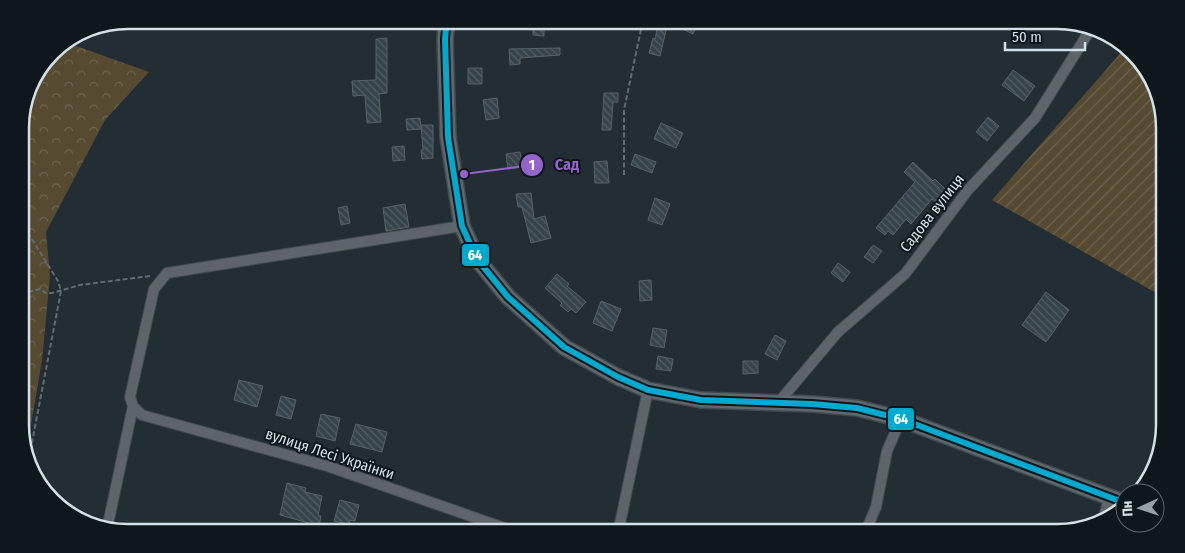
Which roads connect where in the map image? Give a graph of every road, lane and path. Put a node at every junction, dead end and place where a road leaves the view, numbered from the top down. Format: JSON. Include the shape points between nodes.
{"nodes":[{"id":1,"x":446,"y":29,"type":"edge"},
{"id":2,"x":641,"y":29,"type":"edge"},
{"id":3,"x":1088,"y":34,"type":"edge"},
{"id":4,"x":624,"y":175,"type":"dead end"},
{"id":5,"x":462,"y":226,"type":"junction"},
{"id":6,"x":29,"y":234,"type":"edge"},
{"id":7,"x":167,"y":273,"type":"junction"},
{"id":8,"x":61,"y":291,"type":"junction"},
{"id":9,"x":29,"y":292,"type":"edge"},
{"id":10,"x":648,"y":390,"type":"junction"},
{"id":11,"x":778,"y":403,"type":"junction"},
{"id":12,"x":133,"y":406,"type":"junction"},
{"id":13,"x":901,"y":419,"type":"junction"},
{"id":14,"x":31,"y":446,"type":"edge"},
{"id":15,"x":1109,"y":498,"type":"junction"},
{"id":16,"x":1115,"y":500,"type":"edge"},
{"id":17,"x":1105,"y":512,"type":"edge"},
{"id":18,"x":108,"y":522,"type":"edge"},
{"id":19,"x":493,"y":524,"type":"edge"},
{"id":20,"x":620,"y":524,"type":"edge"},
{"id":21,"x":869,"y":524,"type":"edge"}],
"edges":[{"from":1,"to":5,"type":"street","via":[[448,137]]},
{"from":2,"to":4,"type":"path","via":[[624,110]]},
{"from":3,"to":11,"type":"street","name":"Садова вулиця","via":[[1035,118],[968,190],[905,274],[838,332]]},
{"from":5,"to":7,"type":"street"},
{"from":5,"to":10,"type":"street","via":[[477,259],[508,298],[564,347]]},
{"from":6,"to":8,"type":"path"},
{"from":7,"to":8,"type":"path","via":[[80,285]]},
{"from":7,"to":12,"type":"street","via":[[154,289],[130,397]]},
{"from":8,"to":9,"type":"path","via":[[46,293],[40,289]]},
{"from":8,"to":14,"type":"path"},
{"from":10,"to":11,"type":"street","via":[[701,400]]},
{"from":10,"to":20,"type":"street"},
{"from":11,"to":13,"type":"street","via":[[857,408]]},
{"from":12,"to":18,"type":"street"},
{"from":12,"to":19,"type":"street","name":"вулиця Лесі Українки","via":[[142,415],[327,466]]},
{"from":13,"to":15,"type":"street"},
{"from":13,"to":21,"type":"street","via":[[887,451],[876,507]]},
{"from":15,"to":16,"type":"street"},
{"from":15,"to":17,"type":"street"}]}
